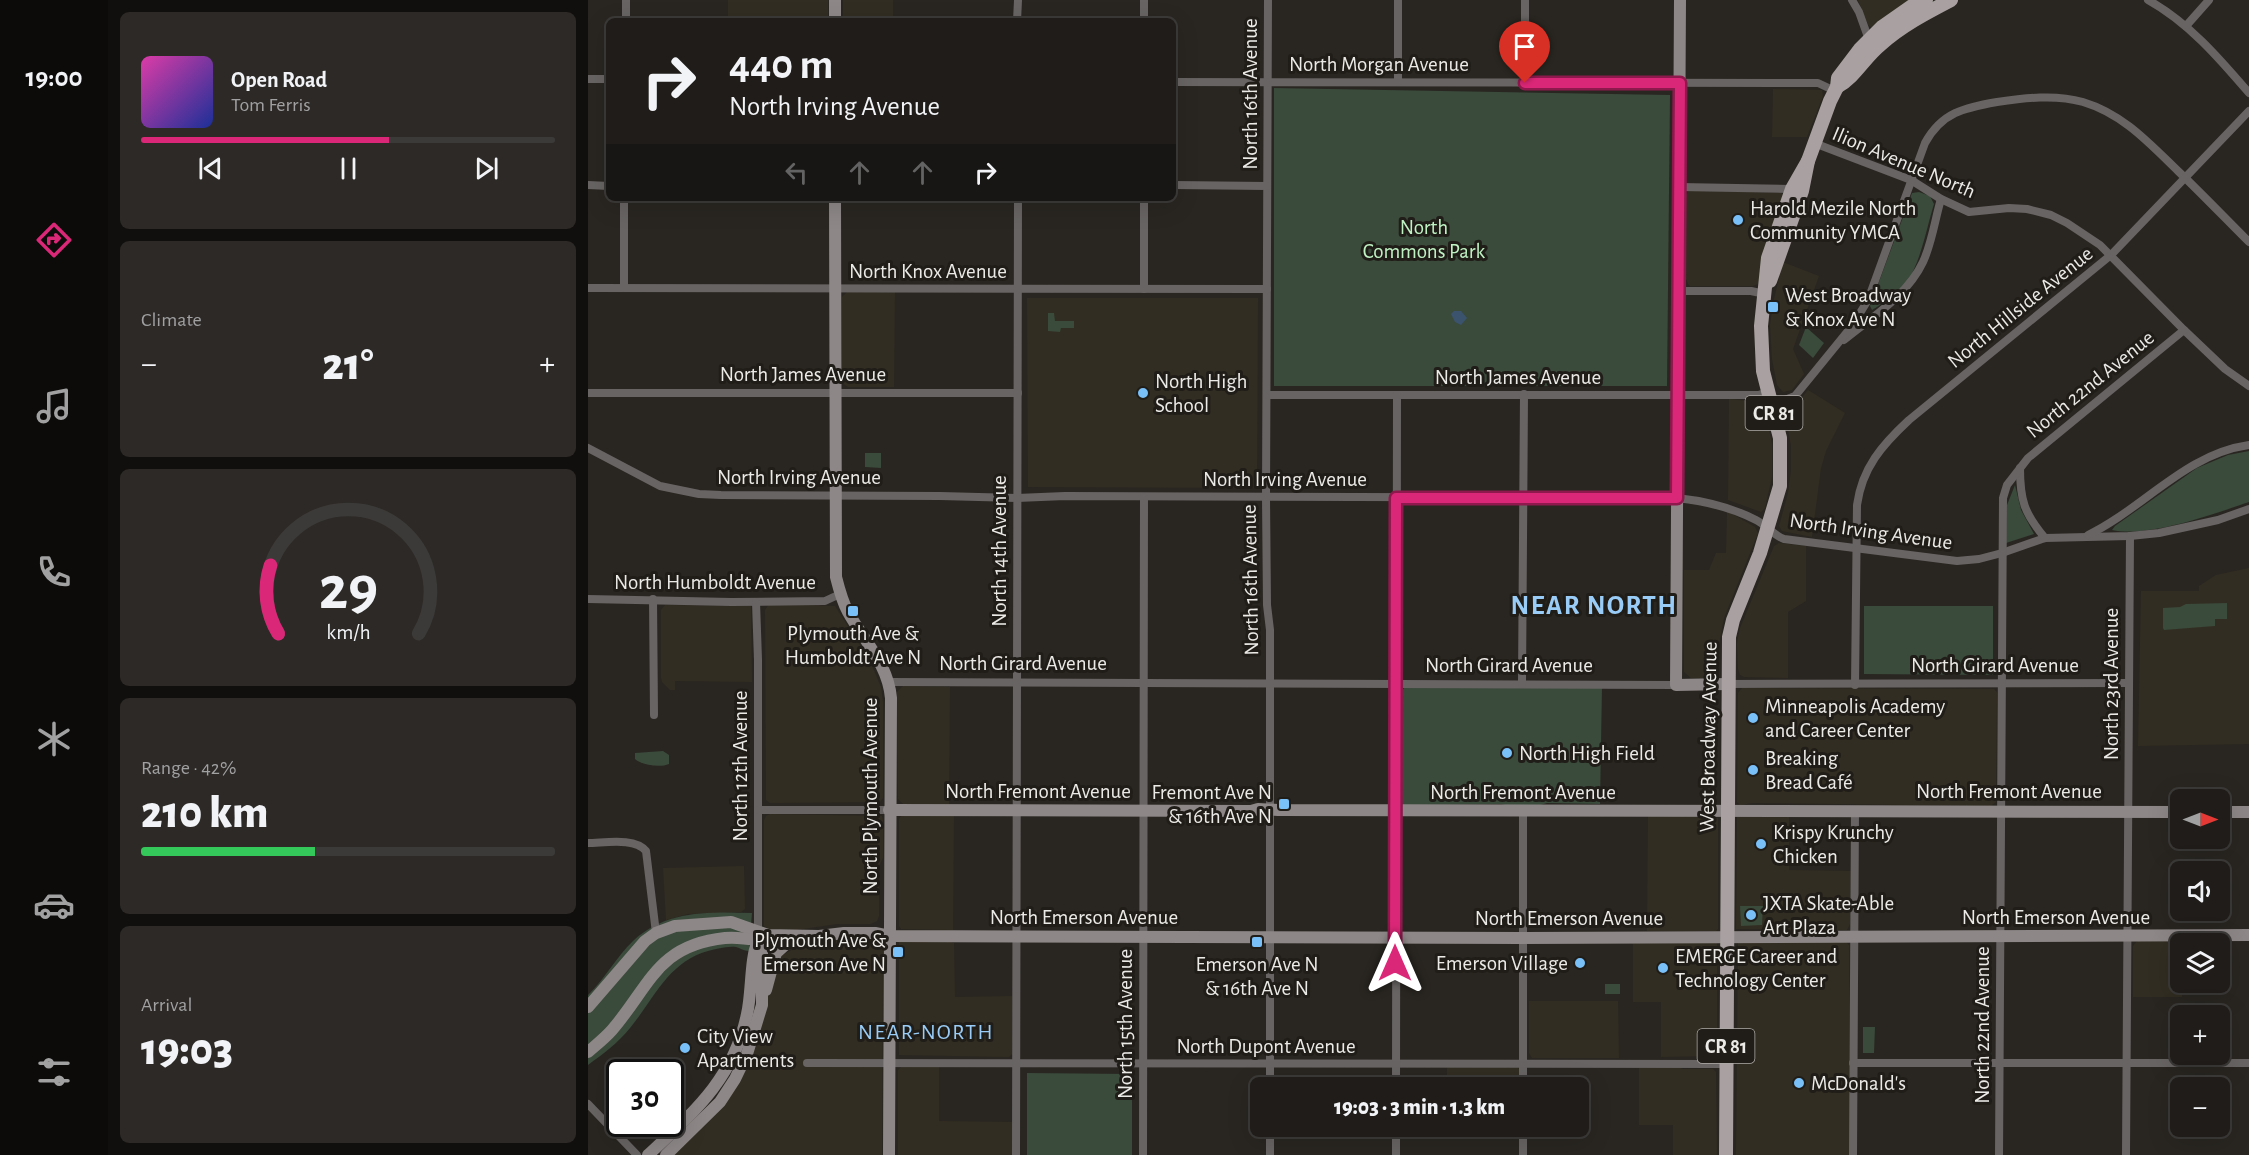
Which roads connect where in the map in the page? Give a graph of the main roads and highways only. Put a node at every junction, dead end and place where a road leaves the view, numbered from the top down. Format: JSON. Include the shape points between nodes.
{"nodes":[{"id":1,"x":1926,"y":0,"type":"edge"},
{"id":2,"x":1951,"y":0,"type":"edge"},
{"id":3,"x":1836,"y":89,"type":"junction"},
{"id":4,"x":1808,"y":161,"type":"junction"},
{"id":5,"x":1765,"y":294,"type":"junction"},
{"id":6,"x":1725,"y":1155,"type":"edge"}],
"edges":[{"from":1,"to":3,"type":"main road","name":"West Broadway Avenue","number":"CR 81","via":[[1898,15],[1869,40],[1838,78]]},
{"from":2,"to":3,"type":"main road","name":"West Broadway Avenue","number":"CR 81","via":[[1891,35]]},
{"from":3,"to":4,"type":"main road","name":"West Broadway Avenue","number":"CR 81"},
{"from":4,"to":5,"type":"main road","name":"West Broadway Avenue","number":"CR 81","via":[[1802,191]]},
{"from":4,"to":5,"type":"main road","name":"West Broadway Avenue","number":"CR 81","via":[[1797,176],[1768,258]]},
{"from":5,"to":6,"type":"main road","name":"West Broadway Avenue","number":"CR 81","via":[[1761,349],[1780,438],[1781,471],[1768,528],[1729,640]]}]}
